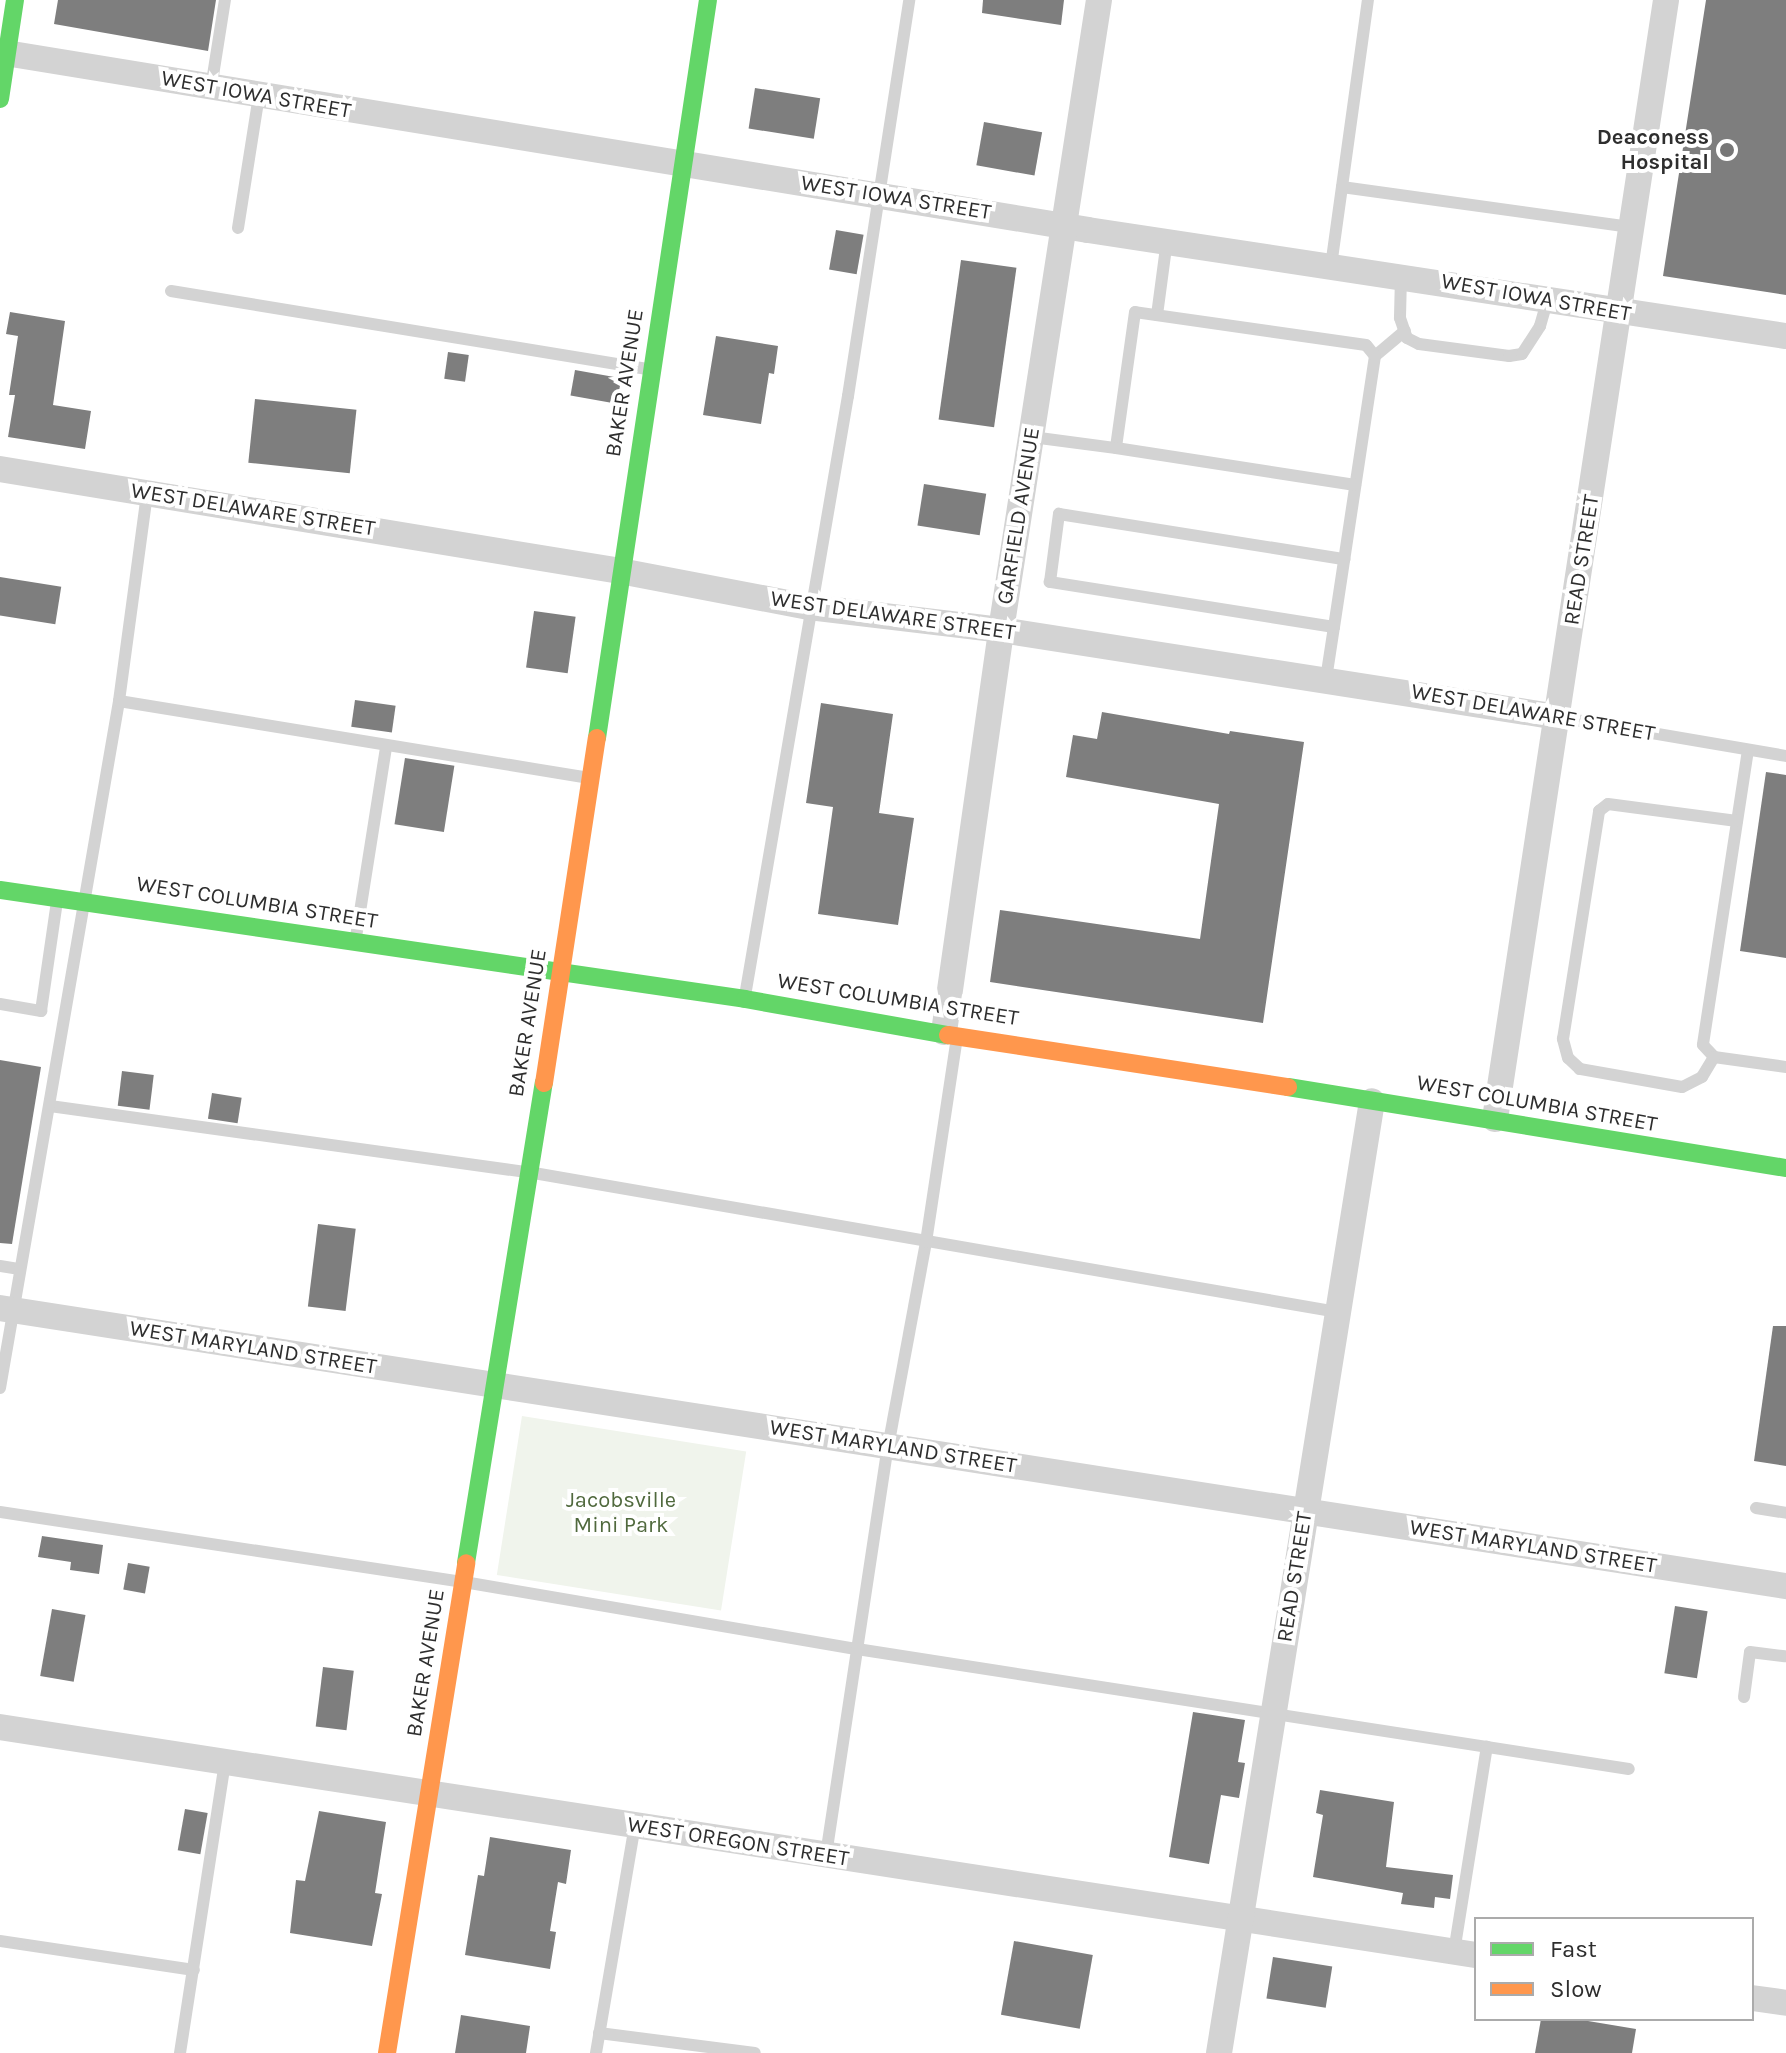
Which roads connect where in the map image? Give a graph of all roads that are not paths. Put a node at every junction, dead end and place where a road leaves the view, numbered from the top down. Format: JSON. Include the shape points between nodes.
{"nodes":[{"id":1,"x":15,"y":0,"type":"edge"},
{"id":2,"x":225,"y":0,"type":"edge"},
{"id":3,"x":708,"y":0,"type":"edge"},
{"id":4,"x":909,"y":0,"type":"edge"},
{"id":5,"x":1099,"y":0,"type":"edge"},
{"id":6,"x":1368,"y":0,"type":"edge"},
{"id":7,"x":1666,"y":0,"type":"edge"},
{"id":8,"x":3,"y":53,"type":"edge"},
{"id":9,"x":211,"y":88,"type":"junction"},
{"id":10,"x":259,"y":96,"type":"junction"},
{"id":11,"x":0,"y":99,"type":"edge"},
{"id":12,"x":684,"y":165,"type":"junction"},
{"id":13,"x":1342,"y":187,"type":"junction"},
{"id":14,"x":878,"y":196,"type":"junction"},
{"id":15,"x":1064,"y":224,"type":"junction"},
{"id":16,"x":1630,"y":227,"type":"junction"},
{"id":17,"x":238,"y":228,"type":"dead end"},
{"id":18,"x":1167,"y":240,"type":"junction"},
{"id":19,"x":1331,"y":266,"type":"junction"},
{"id":20,"x":1401,"y":276,"type":"junction"},
{"id":21,"x":171,"y":291,"type":"dead end"},
{"id":22,"x":1547,"y":301,"type":"junction"},
{"id":23,"x":1619,"y":312,"type":"junction"},
{"id":24,"x":1157,"y":315,"type":"junction"},
{"id":25,"x":1405,"y":331,"type":"junction"},
{"id":26,"x":1786,"y":336,"type":"edge"},
{"id":27,"x":1375,"y":356,"type":"junction"},
{"id":28,"x":652,"y":369,"type":"junction"},
{"id":29,"x":1032,"y":437,"type":"junction"},
{"id":30,"x":1116,"y":448,"type":"junction"},
{"id":31,"x":0,"y":469,"type":"edge"},
{"id":32,"x":1355,"y":485,"type":"junction"},
{"id":33,"x":147,"y":493,"type":"junction"},
{"id":34,"x":1344,"y":559,"type":"junction"},
{"id":35,"x":620,"y":571,"type":"junction"},
{"id":36,"x":809,"y":607,"type":"junction"},
{"id":37,"x":1334,"y":627,"type":"junction"},
{"id":38,"x":1001,"y":630,"type":"junction"},
{"id":39,"x":1326,"y":679,"type":"junction"},
{"id":40,"x":119,"y":701,"type":"junction"},
{"id":41,"x":1558,"y":717,"type":"junction"},
{"id":42,"x":386,"y":747,"type":"junction"},
{"id":43,"x":1748,"y":750,"type":"junction"},
{"id":44,"x":1786,"y":756,"type":"edge"},
{"id":45,"x":590,"y":778,"type":"junction"},
{"id":46,"x":1737,"y":821,"type":"junction"},
{"id":47,"x":0,"y":890,"type":"edge"},
{"id":48,"x":58,"y":898,"type":"junction"},
{"id":49,"x":83,"y":901,"type":"junction"},
{"id":50,"x":356,"y":942,"type":"junction"},
{"id":51,"x":562,"y":974,"type":"junction"},
{"id":52,"x":745,"y":999,"type":"junction"},
{"id":53,"x":0,"y":1004,"type":"edge"},
{"id":54,"x":951,"y":1034,"type":"junction"},
{"id":55,"x":1714,"y":1057,"type":"junction"},
{"id":56,"x":1786,"y":1067,"type":"edge"},
{"id":57,"x":1372,"y":1101,"type":"junction"},
{"id":58,"x":50,"y":1106,"type":"junction"},
{"id":59,"x":1495,"y":1119,"type":"junction"},
{"id":60,"x":1786,"y":1168,"type":"edge"},
{"id":61,"x":528,"y":1172,"type":"junction"},
{"id":62,"x":926,"y":1242,"type":"junction"},
{"id":63,"x":0,"y":1266,"type":"edge"},
{"id":64,"x":20,"y":1269,"type":"junction"},
{"id":65,"x":6,"y":1309,"type":"edge"},
{"id":66,"x":1338,"y":1312,"type":"junction"},
{"id":67,"x":496,"y":1386,"type":"junction"},
{"id":68,"x":0,"y":1388,"type":"edge"},
{"id":69,"x":888,"y":1447,"type":"junction"},
{"id":70,"x":1756,"y":1508,"type":"dead end"},
{"id":71,"x":0,"y":1512,"type":"edge"},
{"id":72,"x":1306,"y":1512,"type":"junction"},
{"id":73,"x":1786,"y":1513,"type":"edge"},
{"id":74,"x":464,"y":1582,"type":"junction"},
{"id":75,"x":1786,"y":1586,"type":"edge"},
{"id":76,"x":857,"y":1649,"type":"junction"},
{"id":77,"x":1786,"y":1655,"type":"edge"},
{"id":78,"x":1744,"y":1697,"type":"dead end"},
{"id":79,"x":1273,"y":1714,"type":"junction"},
{"id":80,"x":0,"y":1727,"type":"edge"},
{"id":81,"x":1487,"y":1747,"type":"junction"},
{"id":82,"x":225,"y":1762,"type":"junction"},
{"id":83,"x":1629,"y":1769,"type":"dead end"},
{"id":84,"x":429,"y":1794,"type":"junction"},
{"id":85,"x":635,"y":1826,"type":"junction"},
{"id":86,"x":826,"y":1855,"type":"junction"},
{"id":87,"x":1241,"y":1919,"type":"junction"},
{"id":88,"x":0,"y":1941,"type":"edge"},
{"id":89,"x":1465,"y":1954,"type":"edge"},
{"id":90,"x":194,"y":1970,"type":"junction"},
{"id":91,"x":1754,"y":1998,"type":"edge"},
{"id":92,"x":1786,"y":2003,"type":"edge"},
{"id":93,"x":599,"y":2033,"type":"junction"},
{"id":94,"x":180,"y":2053,"type":"edge"},
{"id":95,"x":387,"y":2053,"type":"edge"},
{"id":96,"x":596,"y":2053,"type":"edge"},
{"id":97,"x":755,"y":2053,"type":"edge"},
{"id":98,"x":1219,"y":2053,"type":"edge"}],
"edges":[{"from":1,"to":8,"type":"street"},
{"from":2,"to":9,"type":"lane"},
{"from":3,"to":12,"type":"street","name":"BAKER AVENUE"},
{"from":4,"to":14,"type":"lane"},
{"from":5,"to":15,"type":"street","name":"GARFIELD AVENUE"},
{"from":6,"to":13,"type":"lane"},
{"from":7,"to":16,"type":"street","name":"READ STREET"},
{"from":8,"to":9,"type":"street","name":"WEST IOWA STREET"},
{"from":8,"to":11,"type":"street"},
{"from":9,"to":10,"type":"street","name":"WEST IOWA STREET"},
{"from":10,"to":12,"type":"street","name":"WEST IOWA STREET"},
{"from":10,"to":17,"type":"lane"},
{"from":12,"to":14,"type":"street","name":"WEST IOWA STREET"},
{"from":12,"to":28,"type":"street","name":"BAKER AVENUE"},
{"from":13,"to":16,"type":"lane"},
{"from":13,"to":19,"type":"lane"},
{"from":14,"to":15,"type":"street","name":"WEST IOWA STREET"},
{"from":14,"to":36,"type":"lane"},
{"from":15,"to":18,"type":"street","name":"WEST IOWA STREET"},
{"from":15,"to":29,"type":"street","name":"GARFIELD AVENUE"},
{"from":16,"to":23,"type":"street","name":"READ STREET"},
{"from":18,"to":19,"type":"street","name":"WEST IOWA STREET"},
{"from":18,"to":24,"type":"lane"},
{"from":19,"to":20,"type":"street","name":"WEST IOWA STREET"},
{"from":20,"to":22,"type":"street","name":"WEST IOWA STREET"},
{"from":20,"to":25,"type":"lane","via":[[1400,318]]},
{"from":21,"to":28,"type":"lane"},
{"from":22,"to":23,"type":"street","name":"WEST IOWA STREET"},
{"from":22,"to":25,"type":"lane","via":[[1522,354],[1419,344]]},
{"from":23,"to":26,"type":"street","name":"WEST IOWA STREET"},
{"from":23,"to":41,"type":"street","name":"READ STREET"},
{"from":24,"to":27,"type":"lane","via":[[1366,345]]},
{"from":24,"to":30,"type":"lane","via":[[1135,312]]},
{"from":25,"to":27,"type":"lane"},
{"from":27,"to":32,"type":"lane"},
{"from":28,"to":35,"type":"street","name":"BAKER AVENUE"},
{"from":29,"to":30,"type":"lane"},
{"from":29,"to":38,"type":"street","name":"GARFIELD AVENUE"},
{"from":30,"to":32,"type":"lane"},
{"from":31,"to":33,"type":"street","name":"WEST DELAWARE STREET"},
{"from":32,"to":34,"type":"lane"},
{"from":33,"to":35,"type":"street","name":"WEST DELAWARE STREET"},
{"from":33,"to":40,"type":"lane"},
{"from":34,"to":37,"type":"lane"},
{"from":34,"to":37,"type":"lane","via":[[1059,514],[1050,582]]},
{"from":35,"to":36,"type":"street","name":"WEST DELAWARE STREET"},
{"from":35,"to":45,"type":"street","name":"BAKER AVENUE"},
{"from":36,"to":38,"type":"street","name":"WEST DELAWARE STREET"},
{"from":36,"to":52,"type":"lane"},
{"from":37,"to":39,"type":"lane"},
{"from":38,"to":39,"type":"street","name":"WEST DELAWARE STREET"},
{"from":38,"to":54,"type":"street","name":"GARFIELD AVENUE"},
{"from":39,"to":41,"type":"street","name":"WEST DELAWARE STREET"},
{"from":40,"to":42,"type":"lane"},
{"from":40,"to":49,"type":"lane"},
{"from":41,"to":43,"type":"lane","name":"WEST DELAWARE STREET"},
{"from":41,"to":59,"type":"street","name":"READ STREET"},
{"from":42,"to":45,"type":"lane"},
{"from":42,"to":50,"type":"lane"},
{"from":43,"to":44,"type":"lane","name":"WEST DELAWARE STREET"},
{"from":43,"to":46,"type":"lane"},
{"from":45,"to":51,"type":"street","name":"BAKER AVENUE"},
{"from":46,"to":55,"type":"lane","via":[[1703,1033],[1703,1045]]},
{"from":46,"to":55,"type":"lane","via":[[1608,804],[1599,811],[1563,1039],[1568,1058],[1580,1069],[1682,1087],[1702,1077]]},
{"from":47,"to":48,"type":"street","name":"WEST COLUMBIA STREET"},
{"from":48,"to":49,"type":"street","name":"WEST COLUMBIA STREET"},
{"from":48,"to":53,"type":"lane","via":[[41,1011]]},
{"from":49,"to":50,"type":"street","name":"WEST COLUMBIA STREET"},
{"from":49,"to":58,"type":"lane"},
{"from":50,"to":51,"type":"street","name":"WEST COLUMBIA STREET"},
{"from":51,"to":52,"type":"street","name":"WEST COLUMBIA STREET"},
{"from":51,"to":61,"type":"street","name":"BAKER AVENUE"},
{"from":52,"to":54,"type":"street","name":"WEST COLUMBIA STREET"},
{"from":54,"to":57,"type":"street","name":"WEST COLUMBIA STREET"},
{"from":54,"to":62,"type":"lane"},
{"from":55,"to":56,"type":"lane"},
{"from":57,"to":59,"type":"street","name":"WEST COLUMBIA STREET"},
{"from":57,"to":66,"type":"street","name":"READ STREET"},
{"from":58,"to":61,"type":"lane"},
{"from":58,"to":64,"type":"lane"},
{"from":59,"to":60,"type":"street","name":"WEST COLUMBIA STREET"},
{"from":61,"to":62,"type":"lane"},
{"from":61,"to":67,"type":"street","name":"BAKER AVENUE"},
{"from":62,"to":66,"type":"lane"},
{"from":62,"to":69,"type":"lane"},
{"from":63,"to":64,"type":"lane"},
{"from":64,"to":65,"type":"lane"},
{"from":65,"to":67,"type":"street","name":"WEST MARYLAND STREET"},
{"from":65,"to":68,"type":"lane"},
{"from":66,"to":72,"type":"street","name":"READ STREET"},
{"from":67,"to":69,"type":"street","name":"WEST MARYLAND STREET"},
{"from":67,"to":74,"type":"street","name":"BAKER AVENUE"},
{"from":69,"to":72,"type":"street","name":"WEST MARYLAND STREET"},
{"from":69,"to":76,"type":"lane"},
{"from":70,"to":73,"type":"lane"},
{"from":71,"to":74,"type":"lane"},
{"from":72,"to":75,"type":"street","name":"WEST MARYLAND STREET"},
{"from":72,"to":79,"type":"street","name":"READ STREET"},
{"from":74,"to":76,"type":"lane"},
{"from":74,"to":84,"type":"street","name":"BAKER AVENUE"},
{"from":76,"to":79,"type":"lane"},
{"from":76,"to":86,"type":"lane"},
{"from":77,"to":78,"type":"lane","via":[[1750,1652]]},
{"from":79,"to":81,"type":"lane"},
{"from":79,"to":87,"type":"street","name":"READ STREET"},
{"from":80,"to":82,"type":"street","name":"WEST OREGON STREET"},
{"from":81,"to":83,"type":"lane"},
{"from":81,"to":89,"type":"lane"},
{"from":82,"to":84,"type":"street","name":"WEST OREGON STREET"},
{"from":82,"to":90,"type":"lane"},
{"from":84,"to":85,"type":"street","name":"WEST OREGON STREET"},
{"from":84,"to":95,"type":"street","name":"BAKER AVENUE"},
{"from":85,"to":86,"type":"street","name":"WEST OREGON STREET"},
{"from":85,"to":93,"type":"lane"},
{"from":86,"to":87,"type":"street","name":"WEST OREGON STREET"},
{"from":87,"to":89,"type":"street","name":"WEST OREGON STREET"},
{"from":87,"to":98,"type":"street","name":"READ STREET"},
{"from":88,"to":90,"type":"lane"},
{"from":90,"to":94,"type":"lane"},
{"from":91,"to":92,"type":"street"},
{"from":93,"to":96,"type":"lane"},
{"from":93,"to":97,"type":"lane"}]}
